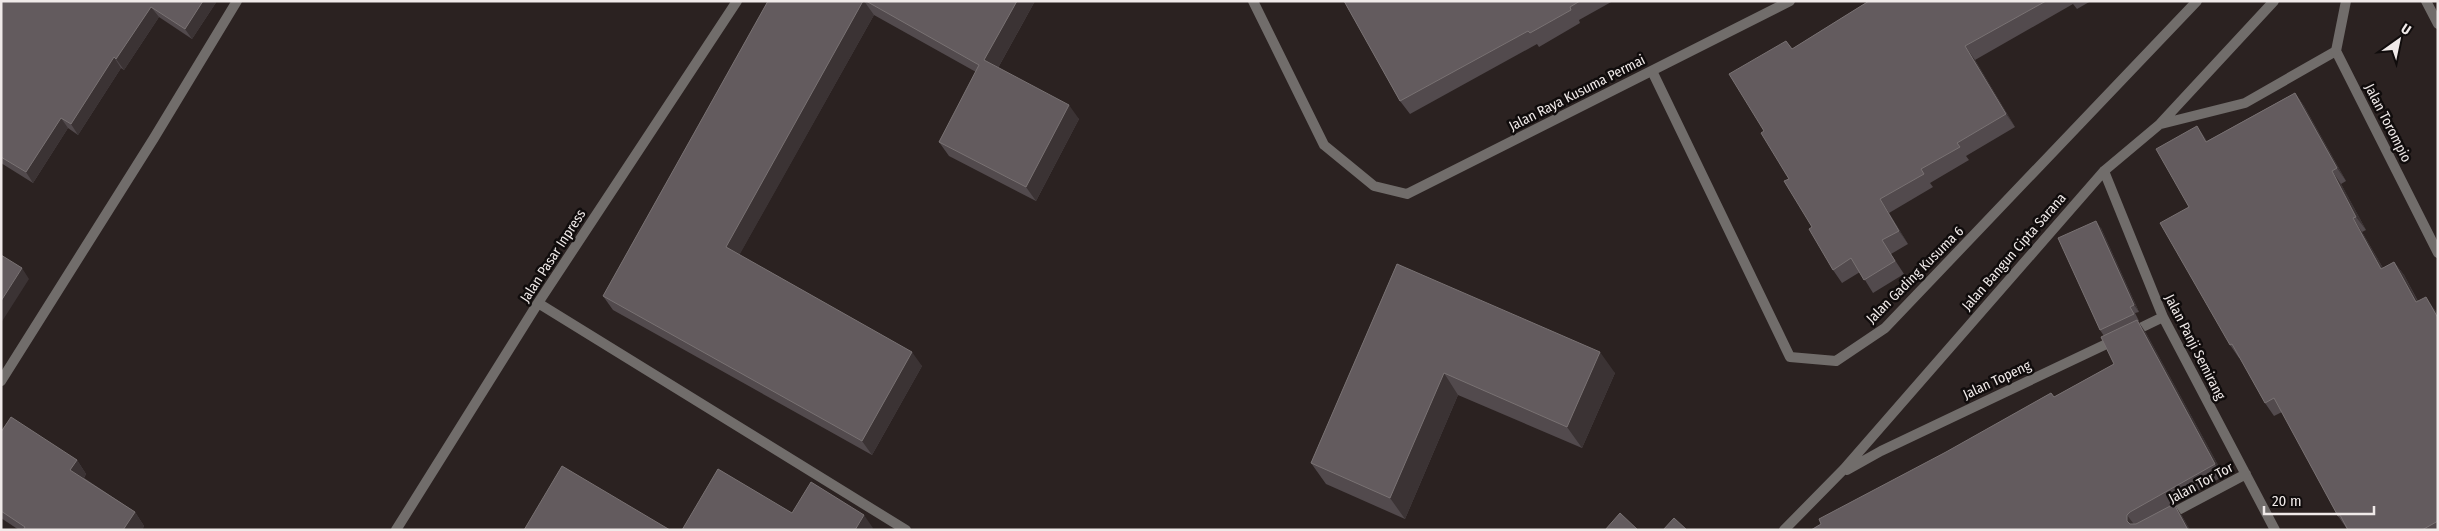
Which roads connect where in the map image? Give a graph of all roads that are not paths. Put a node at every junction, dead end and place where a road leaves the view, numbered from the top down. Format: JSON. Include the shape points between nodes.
{"nodes":[{"id":1,"x":236,"y":1,"type":"edge"},
{"id":2,"x":738,"y":1,"type":"edge"},
{"id":3,"x":1252,"y":1,"type":"edge"},
{"id":4,"x":1790,"y":1,"type":"edge"},
{"id":5,"x":2197,"y":1,"type":"edge"},
{"id":6,"x":2274,"y":1,"type":"edge"},
{"id":7,"x":2346,"y":1,"type":"edge"},
{"id":8,"x":2426,"y":1,"type":"edge"},
{"id":9,"x":2438,"y":24,"type":"edge"},
{"id":10,"x":2336,"y":51,"type":"junction"},
{"id":11,"x":1652,"y":71,"type":"junction"},
{"id":12,"x":2160,"y":124,"type":"junction"},
{"id":13,"x":2104,"y":170,"type":"junction"},
{"id":14,"x":2438,"y":253,"type":"edge"},
{"id":15,"x":538,"y":303,"type":"junction"},
{"id":16,"x":2163,"y":317,"type":"junction"},
{"id":17,"x":1,"y":381,"type":"edge"},
{"id":18,"x":1844,"y":469,"type":"junction"},
{"id":19,"x":2246,"y":474,"type":"junction"},
{"id":20,"x":2159,"y":520,"type":"edge"},
{"id":21,"x":396,"y":530,"type":"edge"},
{"id":22,"x":906,"y":530,"type":"edge"},
{"id":23,"x":1784,"y":530,"type":"edge"},
{"id":24,"x":2274,"y":530,"type":"edge"}],
"edges":[{"from":1,"to":17,"type":"street"},
{"from":2,"to":15,"type":"street","name":"Jalan Pasar Inpress"},
{"from":3,"to":11,"type":"street","name":"Jalan Raya Kusuma Permai","via":[[1324,145],[1374,186],[1407,194]]},
{"from":4,"to":11,"type":"street","name":"Jalan Raya Kusuma Permai"},
{"from":5,"to":11,"type":"street","name":"Jalan Gading Kusuma 6","via":[[1885,328],[1836,361],[1790,357]]},
{"from":6,"to":12,"type":"street","name":"Jalan Bangun Cipta Sarana"},
{"from":7,"to":10,"type":"street"},
{"from":8,"to":9,"type":"street"},
{"from":10,"to":12,"type":"street","via":[[2245,102]]},
{"from":10,"to":14,"type":"street","name":"Jalan Torompio"},
{"from":12,"to":13,"type":"street","name":"Jalan Bangun Cipta Sarana"},
{"from":13,"to":16,"type":"street","name":"Jalan Panji Semirang"},
{"from":13,"to":18,"type":"street","name":"Jalan Bangun Cipta Sarana"},
{"from":15,"to":21,"type":"street","name":"Jalan Pasar Inpress"},
{"from":15,"to":22,"type":"street"},
{"from":16,"to":18,"type":"street","name":"Jalan Topeng"},
{"from":16,"to":19,"type":"street","name":"Jalan Panji Semirang"},
{"from":18,"to":23,"type":"street","name":"Jalan Bangun Cipta Sarana"},
{"from":19,"to":20,"type":"street","name":"Jalan Tor Tor"},
{"from":19,"to":24,"type":"street","name":"Jalan Panji Semirang"}]}
